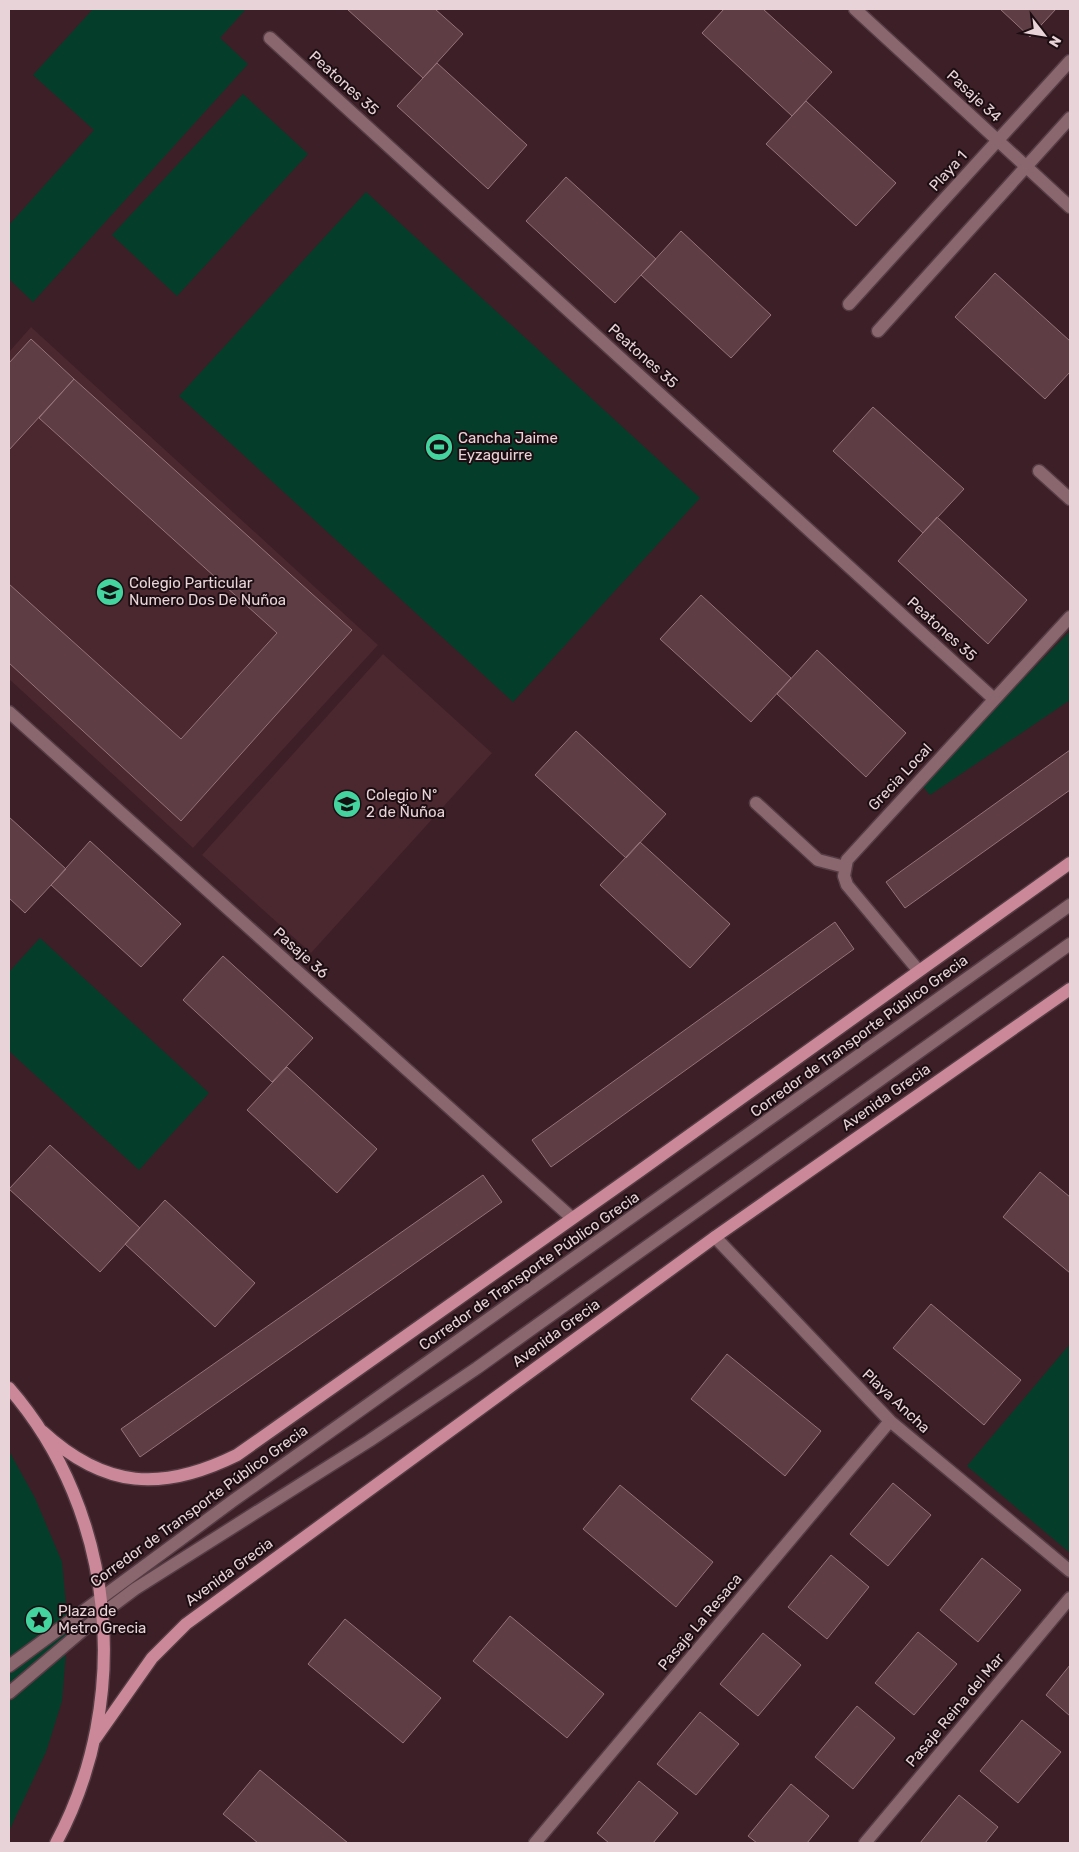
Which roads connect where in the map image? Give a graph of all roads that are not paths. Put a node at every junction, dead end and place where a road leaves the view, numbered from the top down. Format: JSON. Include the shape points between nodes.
{"nodes":[{"id":1,"x":855,"y":9,"type":"edge"},
{"id":2,"x":270,"y":38,"type":"dead end"},
{"id":3,"x":1070,"y":61,"type":"edge"},
{"id":4,"x":1070,"y":118,"type":"edge"},
{"id":5,"x":998,"y":140,"type":"junction"},
{"id":6,"x":1026,"y":166,"type":"junction"},
{"id":7,"x":1070,"y":207,"type":"edge"},
{"id":8,"x":849,"y":304,"type":"dead end"},
{"id":9,"x":878,"y":331,"type":"dead end"},
{"id":10,"x":1039,"y":470,"type":"dead end"},
{"id":11,"x":1070,"y":498,"type":"edge"},
{"id":12,"x":1070,"y":616,"type":"edge"},
{"id":13,"x":994,"y":699,"type":"junction"},
{"id":14,"x":9,"y":712,"type":"edge"},
{"id":15,"x":756,"y":803,"type":"dead end"},
{"id":16,"x":1070,"y":863,"type":"edge"},
{"id":17,"x":844,"y":867,"type":"junction"},
{"id":18,"x":1070,"y":905,"type":"edge"},
{"id":19,"x":1070,"y":944,"type":"edge"},
{"id":20,"x":918,"y":970,"type":"junction"},
{"id":21,"x":1070,"y":989,"type":"edge"},
{"id":22,"x":572,"y":1218,"type":"junction"},
{"id":23,"x":715,"y":1237,"type":"junction"},
{"id":24,"x":9,"y":1388,"type":"edge"},
{"id":25,"x":890,"y":1421,"type":"junction"},
{"id":26,"x":42,"y":1431,"type":"junction"},
{"id":27,"x":1070,"y":1571,"type":"edge"},
{"id":28,"x":101,"y":1596,"type":"junction"},
{"id":29,"x":1070,"y":1598,"type":"edge"},
{"id":30,"x":103,"y":1613,"type":"junction"},
{"id":31,"x":9,"y":1666,"type":"edge"},
{"id":32,"x":9,"y":1693,"type":"edge"},
{"id":33,"x":95,"y":1739,"type":"junction"},
{"id":34,"x":56,"y":1843,"type":"edge"},
{"id":35,"x":535,"y":1843,"type":"edge"},
{"id":36,"x":864,"y":1843,"type":"edge"}],
"edges":[{"from":1,"to":5,"type":"street","name":"Pasaje 34"},
{"from":2,"to":13,"type":"street","name":"Peatones 35"},
{"from":3,"to":5,"type":"street","name":"Playa 1"},
{"from":4,"to":6,"type":"street"},
{"from":5,"to":6,"type":"street","name":"Pasaje 34"},
{"from":5,"to":8,"type":"street","name":"Playa 1"},
{"from":6,"to":7,"type":"street","name":"Pasaje 34"},
{"from":6,"to":9,"type":"street"},
{"from":10,"to":11,"type":"street"},
{"from":12,"to":13,"type":"street","name":"Grecia Local"},
{"from":13,"to":17,"type":"street","name":"Grecia Local","via":[[851,854]]},
{"from":14,"to":22,"type":"street","name":"Pasaje 36"},
{"from":15,"to":17,"type":"street","via":[[818,860]]},
{"from":16,"to":20,"type":"main road"},
{"from":17,"to":20,"type":"street","via":[[846,885]]},
{"from":18,"to":28,"type":"street","name":"Corredor de Transporte Público Grecia"},
{"from":19,"to":30,"type":"street","name":"Corredor de Transporte Público Grecia","via":[[477,1368],[369,1441],[135,1589]]},
{"from":20,"to":22,"type":"main road"},
{"from":21,"to":23,"type":"main road","name":"Avenida Grecia"},
{"from":22,"to":26,"type":"main road","via":[[222,1462],[178,1477],[158,1480],[122,1477],[84,1464]]},
{"from":23,"to":25,"type":"street","name":"Playa Ancha"},
{"from":23,"to":33,"type":"main road","name":"Avenida Grecia","via":[[186,1624],[152,1658]]},
{"from":24,"to":26,"type":"main road"},
{"from":25,"to":27,"type":"street","name":"Playa Ancha"},
{"from":25,"to":35,"type":"street","name":"Pasaje La Resaca"},
{"from":26,"to":28,"type":"main road","via":[[66,1475],[85,1522]]},
{"from":28,"to":30,"type":"main road"},
{"from":28,"to":31,"type":"street","name":"Corredor de Transporte Público Grecia"},
{"from":29,"to":36,"type":"street","name":"Pasaje Reina del Mar"},
{"from":30,"to":32,"type":"street","name":"Corredor de Transporte Público Grecia"},
{"from":30,"to":33,"type":"main road","via":[[104,1672]]},
{"from":33,"to":34,"type":"main road","via":[[83,1784]]}]}
